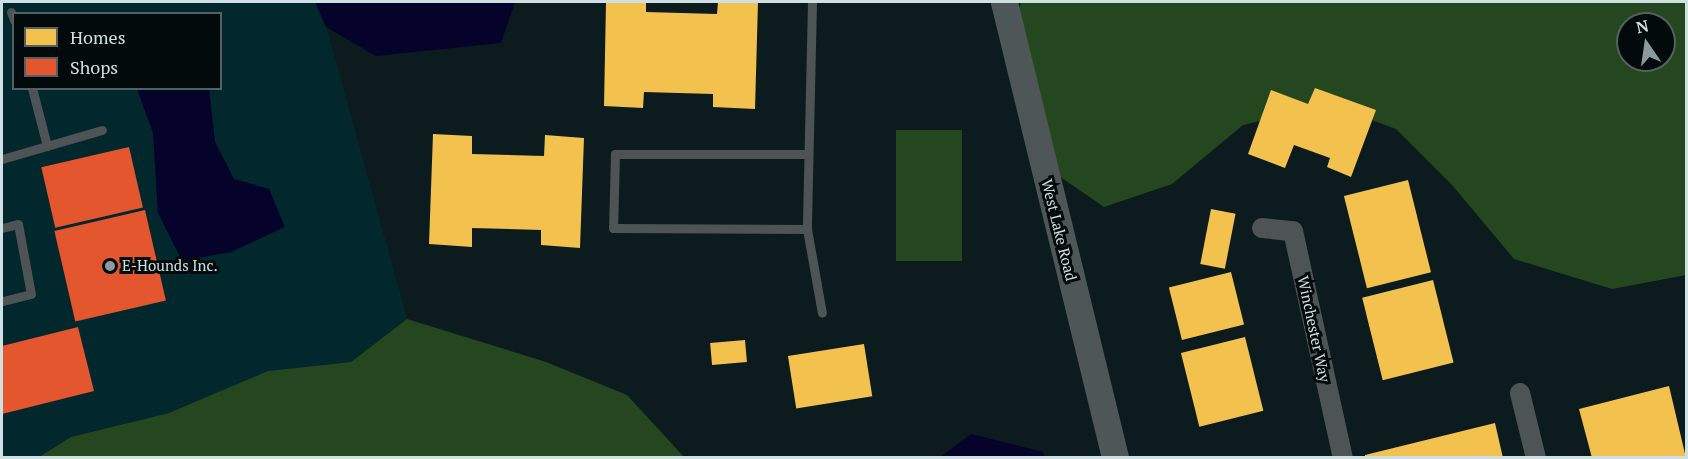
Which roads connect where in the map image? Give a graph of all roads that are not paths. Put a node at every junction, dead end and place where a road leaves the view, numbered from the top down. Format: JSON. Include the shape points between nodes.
{"nodes":[{"id":1,"x":812,"y":2,"type":"edge"},
{"id":2,"x":1004,"y":2,"type":"edge"},
{"id":3,"x":33,"y":90,"type":"edge"},
{"id":4,"x":102,"y":130,"type":"dead end"},
{"id":5,"x":47,"y":146,"type":"junction"},
{"id":6,"x":806,"y":154,"type":"junction"},
{"id":7,"x":2,"y":159,"type":"edge"},
{"id":8,"x":2,"y":228,"type":"edge"},
{"id":9,"x":1262,"y":228,"type":"dead end"},
{"id":10,"x":807,"y":229,"type":"junction"},
{"id":11,"x":2,"y":301,"type":"edge"},
{"id":12,"x":822,"y":313,"type":"dead end"},
{"id":13,"x":1520,"y":393,"type":"dead end"},
{"id":14,"x":1115,"y":458,"type":"edge"},
{"id":15,"x":1343,"y":458,"type":"edge"},
{"id":16,"x":1536,"y":458,"type":"edge"}],
"edges":[{"from":1,"to":6,"type":"lane"},
{"from":2,"to":14,"type":"street","name":"West Lake Road"},
{"from":3,"to":5,"type":"lane"},
{"from":4,"to":5,"type":"lane"},
{"from":5,"to":7,"type":"lane"},
{"from":6,"to":10,"type":"lane"},
{"from":6,"to":10,"type":"lane","via":[[615,154],[613,228]]},
{"from":8,"to":11,"type":"lane","via":[[18,224],[31,294]]},
{"from":9,"to":15,"type":"street","name":"Winchester Way","via":[[1293,231]]},
{"from":10,"to":12,"type":"lane"},
{"from":13,"to":16,"type":"street"}]}
